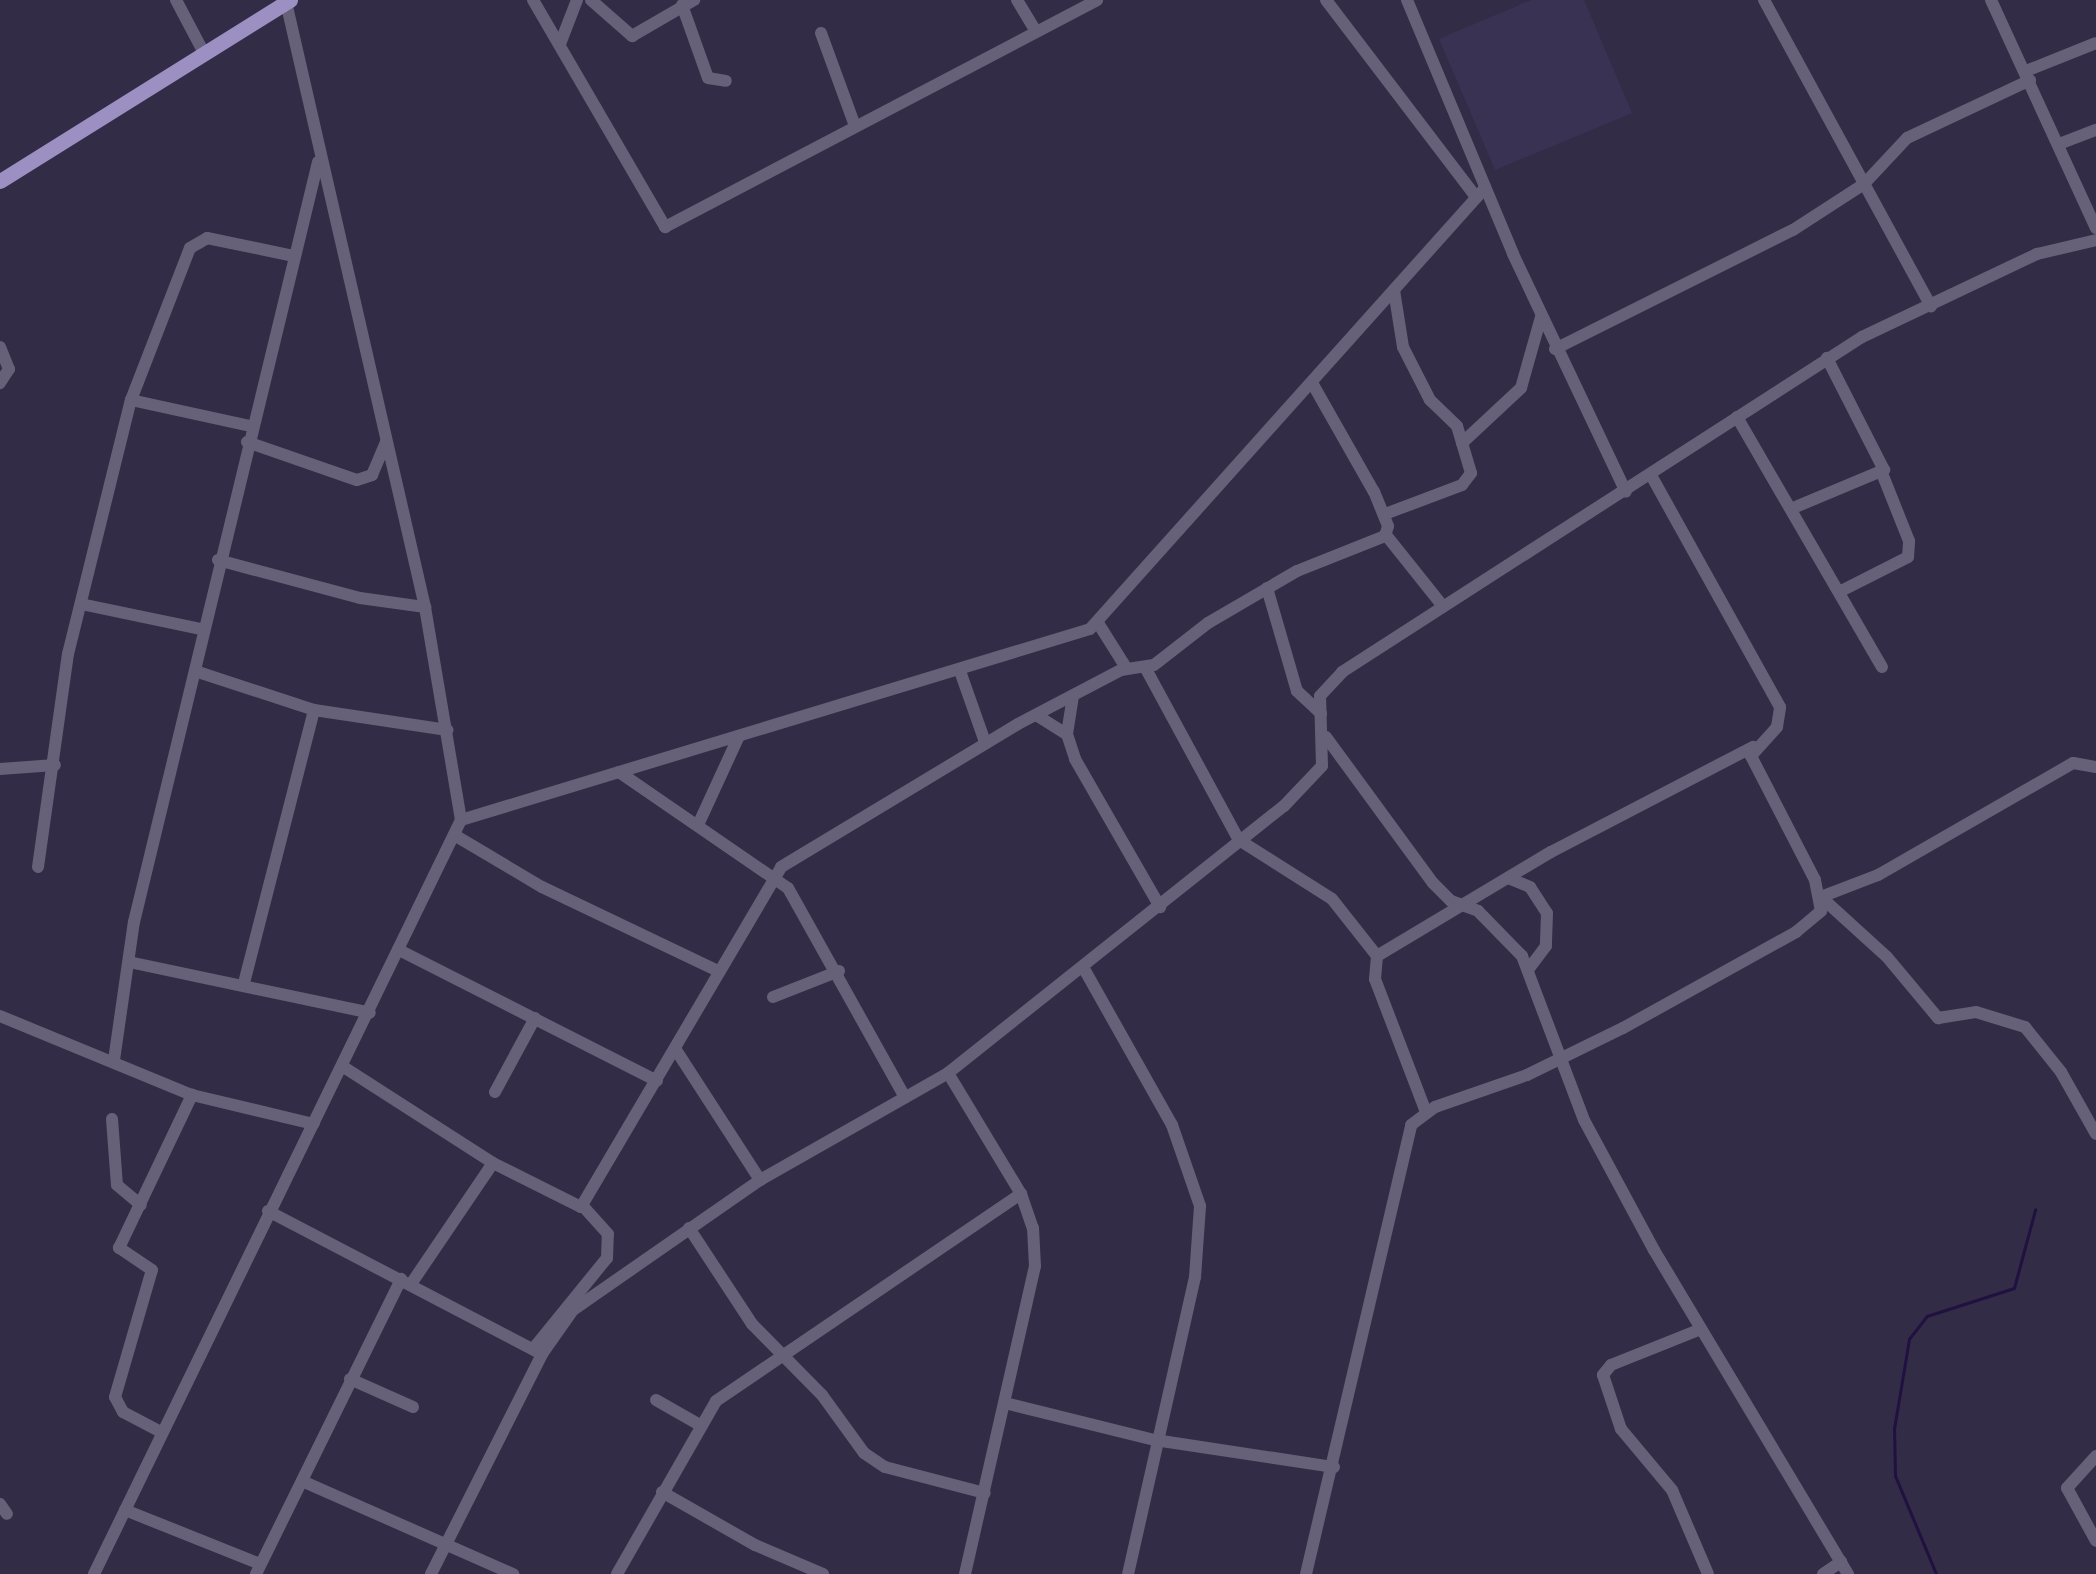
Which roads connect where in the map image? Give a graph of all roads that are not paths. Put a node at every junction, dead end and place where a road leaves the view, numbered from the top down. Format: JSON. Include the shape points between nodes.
{"nodes":[{"id":1,"x":176,"y":0,"type":"edge"},
{"id":2,"x":533,"y":0,"type":"edge"},
{"id":3,"x":577,"y":0,"type":"edge"},
{"id":4,"x":591,"y":0,"type":"edge"},
{"id":5,"x":1017,"y":0,"type":"edge"},
{"id":6,"x":1097,"y":0,"type":"edge"},
{"id":7,"x":1326,"y":0,"type":"edge"},
{"id":8,"x":1408,"y":0,"type":"edge"},
{"id":9,"x":1764,"y":0,"type":"edge"},
{"id":10,"x":1991,"y":0,"type":"edge"},
{"id":11,"x":288,"y":1,"type":"edge"},
{"id":12,"x":688,"y":3,"type":"edge"},
{"id":13,"x":1036,"y":32,"type":"junction"},
{"id":14,"x":821,"y":33,"type":"dead end"},
{"id":15,"x":2096,"y":43,"type":"edge"},
{"id":16,"x":560,"y":44,"type":"junction"},
{"id":17,"x":204,"y":52,"type":"junction"},
{"id":18,"x":2028,"y":76,"type":"junction"},
{"id":19,"x":726,"y":80,"type":"dead end"},
{"id":20,"x":855,"y":126,"type":"junction"},
{"id":21,"x":2096,"y":130,"type":"edge"},
{"id":22,"x":2059,"y":144,"type":"junction"},
{"id":23,"x":318,"y":159,"type":"junction"},
{"id":24,"x":0,"y":182,"type":"edge"},
{"id":25,"x":1864,"y":184,"type":"junction"},
{"id":26,"x":1481,"y":193,"type":"junction"},
{"id":27,"x":2096,"y":228,"type":"edge"},
{"id":28,"x":2096,"y":240,"type":"edge"},
{"id":29,"x":294,"y":256,"type":"junction"},
{"id":30,"x":1394,"y":290,"type":"junction"},
{"id":31,"x":1932,"y":306,"type":"junction"},
{"id":32,"x":1541,"y":318,"type":"junction"},
{"id":33,"x":0,"y":347,"type":"edge"},
{"id":34,"x":1555,"y":349,"type":"junction"},
{"id":35,"x":1826,"y":358,"type":"junction"},
{"id":36,"x":0,"y":383,"type":"edge"},
{"id":37,"x":1312,"y":383,"type":"junction"},
{"id":38,"x":130,"y":400,"type":"junction"},
{"id":39,"x":1737,"y":418,"type":"junction"},
{"id":40,"x":250,"y":426,"type":"junction"},
{"id":41,"x":247,"y":442,"type":"junction"},
{"id":42,"x":386,"y":442,"type":"junction"},
{"id":43,"x":1462,"y":443,"type":"junction"},
{"id":44,"x":1882,"y":473,"type":"junction"},
{"id":45,"x":1652,"y":477,"type":"junction"},
{"id":46,"x":1626,"y":492,"type":"junction"},
{"id":47,"x":1793,"y":508,"type":"junction"},
{"id":48,"x":1385,"y":514,"type":"junction"},
{"id":49,"x":1386,"y":534,"type":"junction"},
{"id":50,"x":218,"y":560,"type":"junction"},
{"id":51,"x":1266,"y":588,"type":"junction"},
{"id":52,"x":1842,"y":591,"type":"junction"},
{"id":53,"x":81,"y":604,"type":"junction"},
{"id":54,"x":1440,"y":604,"type":"junction"},
{"id":55,"x":425,"y":607,"type":"junction"},
{"id":56,"x":1098,"y":623,"type":"junction"},
{"id":57,"x":201,"y":629,"type":"junction"},
{"id":58,"x":1882,"y":667,"type":"dead end"},
{"id":59,"x":1146,"y":668,"type":"junction"},
{"id":60,"x":1127,"y":669,"type":"junction"},
{"id":61,"x":195,"y":670,"type":"junction"},
{"id":62,"x":960,"y":671,"type":"junction"},
{"id":63,"x":1073,"y":696,"type":"junction"},
{"id":64,"x":314,"y":710,"type":"junction"},
{"id":65,"x":1320,"y":713,"type":"junction"},
{"id":66,"x":1036,"y":715,"type":"junction"},
{"id":67,"x":448,"y":730,"type":"junction"},
{"id":68,"x":1067,"y":734,"type":"junction"},
{"id":69,"x":739,"y":736,"type":"junction"},
{"id":70,"x":1326,"y":737,"type":"junction"},
{"id":71,"x":985,"y":742,"type":"junction"},
{"id":72,"x":1753,"y":747,"type":"junction"},
{"id":73,"x":55,"y":765,"type":"junction"},
{"id":74,"x":2096,"y":767,"type":"edge"},
{"id":75,"x":0,"y":769,"type":"edge"},
{"id":76,"x":619,"y":772,"type":"junction"},
{"id":77,"x":461,"y":820,"type":"junction"},
{"id":78,"x":698,"y":825,"type":"junction"},
{"id":79,"x":456,"y":836,"type":"junction"},
{"id":80,"x":1239,"y":840,"type":"junction"},
{"id":81,"x":38,"y":866,"type":"dead end"},
{"id":82,"x":774,"y":873,"type":"junction"},
{"id":83,"x":1508,"y":878,"type":"junction"},
{"id":84,"x":1822,"y":896,"type":"junction"},
{"id":85,"x":1466,"y":906,"type":"junction"},
{"id":86,"x":1160,"y":907,"type":"junction"},
{"id":87,"x":401,"y":951,"type":"junction"},
{"id":88,"x":1377,"y":956,"type":"junction"},
{"id":89,"x":129,"y":962,"type":"junction"},
{"id":90,"x":1082,"y":966,"type":"junction"},
{"id":91,"x":716,"y":970,"type":"junction"},
{"id":92,"x":1528,"y":970,"type":"junction"},
{"id":93,"x":839,"y":971,"type":"junction"},
{"id":94,"x":244,"y":983,"type":"junction"},
{"id":95,"x":773,"y":997,"type":"dead end"},
{"id":96,"x":370,"y":1013,"type":"junction"},
{"id":97,"x":535,"y":1018,"type":"junction"},
{"id":98,"x":1,"y":1021,"type":"edge"},
{"id":99,"x":676,"y":1050,"type":"junction"},
{"id":100,"x":114,"y":1060,"type":"junction"},
{"id":101,"x":1559,"y":1062,"type":"junction"},
{"id":102,"x":342,"y":1066,"type":"junction"},
{"id":103,"x":948,"y":1073,"type":"junction"},
{"id":104,"x":657,"y":1081,"type":"junction"},
{"id":105,"x":495,"y":1092,"type":"dead end"},
{"id":106,"x":192,"y":1095,"type":"junction"},
{"id":107,"x":905,"y":1097,"type":"junction"},
{"id":108,"x":1426,"y":1112,"type":"junction"},
{"id":109,"x":112,"y":1120,"type":"dead end"},
{"id":110,"x":314,"y":1124,"type":"junction"},
{"id":111,"x":2096,"y":1134,"type":"edge"},
{"id":112,"x":494,"y":1163,"type":"junction"},
{"id":113,"x":760,"y":1180,"type":"junction"},
{"id":114,"x":1021,"y":1194,"type":"junction"},
{"id":115,"x":141,"y":1205,"type":"junction"},
{"id":116,"x":583,"y":1206,"type":"junction"},
{"id":117,"x":268,"y":1211,"type":"junction"},
{"id":118,"x":690,"y":1228,"type":"junction"},
{"id":119,"x":406,"y":1281,"type":"junction"},
{"id":120,"x":1701,"y":1330,"type":"junction"},
{"id":121,"x":538,"y":1351,"type":"junction"},
{"id":122,"x":784,"y":1355,"type":"junction"},
{"id":123,"x":350,"y":1379,"type":"junction"},
{"id":124,"x":656,"y":1400,"type":"dead end"},
{"id":125,"x":1005,"y":1403,"type":"junction"},
{"id":126,"x":413,"y":1407,"type":"dead end"},
{"id":127,"x":698,"y":1424,"type":"junction"},
{"id":128,"x":161,"y":1432,"type":"junction"},
{"id":129,"x":1155,"y":1440,"type":"junction"},
{"id":130,"x":2096,"y":1456,"type":"edge"},
{"id":131,"x":1334,"y":1467,"type":"junction"},
{"id":132,"x":302,"y":1481,"type":"junction"},
{"id":133,"x":662,"y":1492,"type":"junction"},
{"id":134,"x":985,"y":1493,"type":"junction"},
{"id":135,"x":125,"y":1510,"type":"junction"},
{"id":136,"x":2096,"y":1541,"type":"edge"},
{"id":137,"x":446,"y":1542,"type":"junction"},
{"id":138,"x":1844,"y":1568,"type":"edge"},
{"id":139,"x":258,"y":1569,"type":"edge"},
{"id":140,"x":94,"y":1574,"type":"edge"},
{"id":141,"x":431,"y":1574,"type":"edge"},
{"id":142,"x":513,"y":1574,"type":"edge"},
{"id":143,"x":617,"y":1574,"type":"edge"},
{"id":144,"x":824,"y":1574,"type":"edge"},
{"id":145,"x":965,"y":1574,"type":"edge"},
{"id":146,"x":1128,"y":1574,"type":"edge"},
{"id":147,"x":1306,"y":1574,"type":"edge"},
{"id":148,"x":1708,"y":1574,"type":"edge"},
{"id":149,"x":1823,"y":1574,"type":"edge"}],
"edges":[{"from":1,"to":17,"type":"street"},
{"from":2,"to":16,"type":"street"},
{"from":3,"to":16,"type":"street"},
{"from":4,"to":12,"type":"street","via":[[632,36]]},
{"from":5,"to":13,"type":"street"},
{"from":6,"to":13,"type":"street"},
{"from":7,"to":26,"type":"street"},
{"from":8,"to":26,"type":"street"},
{"from":9,"to":25,"type":"street"},
{"from":10,"to":18,"type":"street"},
{"from":11,"to":17,"type":"main road"},
{"from":11,"to":23,"type":"street"},
{"from":12,"to":19,"type":"street","via":[[708,78]]},
{"from":13,"to":20,"type":"street"},
{"from":14,"to":20,"type":"street"},
{"from":15,"to":18,"type":"street"},
{"from":16,"to":20,"type":"street","via":[[665,227]]},
{"from":17,"to":24,"type":"main road"},
{"from":18,"to":22,"type":"street"},
{"from":18,"to":25,"type":"street","via":[[1906,138]]},
{"from":21,"to":22,"type":"street"},
{"from":22,"to":27,"type":"street"},
{"from":23,"to":29,"type":"street"},
{"from":23,"to":42,"type":"street"},
{"from":25,"to":31,"type":"street"},
{"from":25,"to":34,"type":"street","via":[[1776,240]]},
{"from":26,"to":30,"type":"street"},
{"from":26,"to":32,"type":"street"},
{"from":28,"to":31,"type":"street","via":[[2038,254]]},
{"from":29,"to":38,"type":"street","via":[[207,238],[193,245]]},
{"from":29,"to":40,"type":"street"},
{"from":30,"to":37,"type":"street"},
{"from":30,"to":43,"type":"street","via":[[1403,347],[1428,398],[1446,411]]},
{"from":31,"to":35,"type":"street"},
{"from":32,"to":34,"type":"street"},
{"from":32,"to":43,"type":"street","via":[[1521,388]]},
{"from":33,"to":36,"type":"street","via":[[9,369]]},
{"from":34,"to":46,"type":"street"},
{"from":35,"to":39,"type":"street"},
{"from":35,"to":44,"type":"street","via":[[1882,456]]},
{"from":37,"to":48,"type":"street"},
{"from":37,"to":56,"type":"street"},
{"from":38,"to":40,"type":"street"},
{"from":38,"to":53,"type":"street"},
{"from":39,"to":45,"type":"street"},
{"from":39,"to":47,"type":"street"},
{"from":40,"to":41,"type":"street"},
{"from":41,"to":42,"type":"street","via":[[357,480],[372,475]]},
{"from":41,"to":50,"type":"street"},
{"from":42,"to":55,"type":"street"},
{"from":43,"to":48,"type":"street","via":[[1468,481]]},
{"from":44,"to":47,"type":"street"},
{"from":44,"to":52,"type":"street","via":[[1909,540],[1908,556]]},
{"from":45,"to":46,"type":"street"},
{"from":45,"to":72,"type":"street","via":[[1780,707],[1776,730]]},
{"from":46,"to":54,"type":"street"},
{"from":47,"to":52,"type":"street"},
{"from":48,"to":49,"type":"street"},
{"from":49,"to":51,"type":"street"},
{"from":49,"to":54,"type":"street"},
{"from":50,"to":55,"type":"street","via":[[360,598]]},
{"from":50,"to":57,"type":"street"},
{"from":51,"to":59,"type":"street"},
{"from":51,"to":65,"type":"street","via":[[1297,692]]},
{"from":52,"to":58,"type":"street"},
{"from":53,"to":57,"type":"street"},
{"from":53,"to":73,"type":"street"},
{"from":54,"to":65,"type":"street","via":[[1328,684]]},
{"from":55,"to":67,"type":"street"},
{"from":56,"to":60,"type":"street"},
{"from":56,"to":62,"type":"street"},
{"from":57,"to":61,"type":"street"},
{"from":59,"to":60,"type":"street"},
{"from":59,"to":80,"type":"street"},
{"from":60,"to":63,"type":"street"},
{"from":61,"to":64,"type":"street"},
{"from":61,"to":89,"type":"street"},
{"from":62,"to":69,"type":"street"},
{"from":62,"to":71,"type":"street"},
{"from":63,"to":66,"type":"street"},
{"from":63,"to":68,"type":"street"},
{"from":64,"to":67,"type":"street"},
{"from":64,"to":94,"type":"street"},
{"from":65,"to":70,"type":"street"},
{"from":66,"to":68,"type":"street"},
{"from":66,"to":71,"type":"street"},
{"from":67,"to":77,"type":"street"},
{"from":68,"to":86,"type":"street","via":[[1094,800]]},
{"from":69,"to":76,"type":"street"},
{"from":69,"to":78,"type":"street"},
{"from":70,"to":80,"type":"street","via":[[1317,776]]},
{"from":70,"to":85,"type":"street","via":[[1434,883]]},
{"from":71,"to":82,"type":"street"},
{"from":72,"to":83,"type":"street"},
{"from":72,"to":84,"type":"street","via":[[1760,775]]},
{"from":73,"to":75,"type":"street"},
{"from":73,"to":81,"type":"street"},
{"from":74,"to":84,"type":"street","via":[[2073,762],[1878,875]]},
{"from":76,"to":77,"type":"street"},
{"from":76,"to":78,"type":"street"},
{"from":77,"to":79,"type":"street"},
{"from":78,"to":82,"type":"street"},
{"from":79,"to":87,"type":"street"},
{"from":79,"to":91,"type":"street","via":[[542,888]]},
{"from":80,"to":86,"type":"street"},
{"from":80,"to":88,"type":"street","via":[[1332,899]]},
{"from":82,"to":91,"type":"street"},
{"from":82,"to":93,"type":"street"},
{"from":83,"to":85,"type":"street"},
{"from":83,"to":92,"type":"street","via":[[1530,886],[1548,913],[1546,946]]},
{"from":84,"to":101,"type":"street","via":[[1821,911],[1810,923]]},
{"from":84,"to":111,"type":"street","via":[[1887,957],[1938,1018],[1976,1012],[2025,1027]]},
{"from":85,"to":88,"type":"street"},
{"from":85,"to":92,"type":"street","via":[[1518,950]]},
{"from":86,"to":90,"type":"street"},
{"from":87,"to":96,"type":"street"},
{"from":87,"to":97,"type":"street"},
{"from":88,"to":108,"type":"street","via":[[1375,978]]},
{"from":89,"to":94,"type":"street"},
{"from":89,"to":100,"type":"street"},
{"from":90,"to":103,"type":"street"},
{"from":90,"to":129,"type":"street","via":[[1172,1125],[1200,1206],[1195,1277]]},
{"from":91,"to":99,"type":"street"},
{"from":92,"to":101,"type":"street","via":[[1545,1003]]},
{"from":93,"to":95,"type":"street"},
{"from":93,"to":107,"type":"street"},
{"from":94,"to":96,"type":"street"},
{"from":96,"to":102,"type":"street"},
{"from":97,"to":104,"type":"street"},
{"from":97,"to":105,"type":"street"},
{"from":98,"to":100,"type":"street"},
{"from":99,"to":104,"type":"street"},
{"from":99,"to":113,"type":"street"},
{"from":100,"to":106,"type":"street"},
{"from":101,"to":108,"type":"street"},
{"from":101,"to":120,"type":"street"},
{"from":102,"to":110,"type":"street"},
{"from":102,"to":112,"type":"street"},
{"from":103,"to":107,"type":"street"},
{"from":103,"to":114,"type":"street"},
{"from":104,"to":116,"type":"street"},
{"from":106,"to":110,"type":"street"},
{"from":106,"to":115,"type":"street"},
{"from":107,"to":113,"type":"street"},
{"from":108,"to":131,"type":"street","via":[[1407,1134]]},
{"from":109,"to":115,"type":"street","via":[[117,1185]]},
{"from":110,"to":117,"type":"street"},
{"from":112,"to":116,"type":"street","via":[[572,1207]]},
{"from":112,"to":119,"type":"street"},
{"from":113,"to":118,"type":"street"},
{"from":114,"to":122,"type":"street"},
{"from":114,"to":125,"type":"street","via":[[1033,1228],[1034,1266]]},
{"from":115,"to":128,"type":"street","via":[[119,1248],[152,1270],[116,1397],[123,1412]]},
{"from":116,"to":121,"type":"street","via":[[608,1234],[607,1258]]},
{"from":117,"to":119,"type":"street"},
{"from":117,"to":128,"type":"street"},
{"from":118,"to":121,"type":"street","via":[[594,1292]]},
{"from":118,"to":122,"type":"street","via":[[752,1324]]},
{"from":119,"to":121,"type":"street"},
{"from":119,"to":123,"type":"street"},
{"from":120,"to":138,"type":"street"},
{"from":120,"to":148,"type":"street","via":[[1611,1364],[1603,1375],[1622,1429],[1672,1490]]},
{"from":121,"to":137,"type":"street"},
{"from":122,"to":127,"type":"street","via":[[722,1396]]},
{"from":122,"to":134,"type":"street","via":[[874,1462]]},
{"from":123,"to":126,"type":"street"},
{"from":123,"to":132,"type":"street"},
{"from":124,"to":127,"type":"street"},
{"from":125,"to":129,"type":"street"},
{"from":125,"to":134,"type":"street"},
{"from":127,"to":133,"type":"street"},
{"from":128,"to":135,"type":"street"},
{"from":129,"to":131,"type":"street"},
{"from":129,"to":146,"type":"street"},
{"from":130,"to":136,"type":"street","via":[[2067,1488]]},
{"from":131,"to":147,"type":"street"},
{"from":132,"to":137,"type":"street"},
{"from":132,"to":139,"type":"street"},
{"from":133,"to":143,"type":"street"},
{"from":133,"to":144,"type":"street","via":[[755,1545]]},
{"from":134,"to":145,"type":"street"},
{"from":135,"to":139,"type":"street"},
{"from":135,"to":140,"type":"street"},
{"from":137,"to":141,"type":"street"},
{"from":137,"to":142,"type":"street"},
{"from":138,"to":149,"type":"street"}]}
